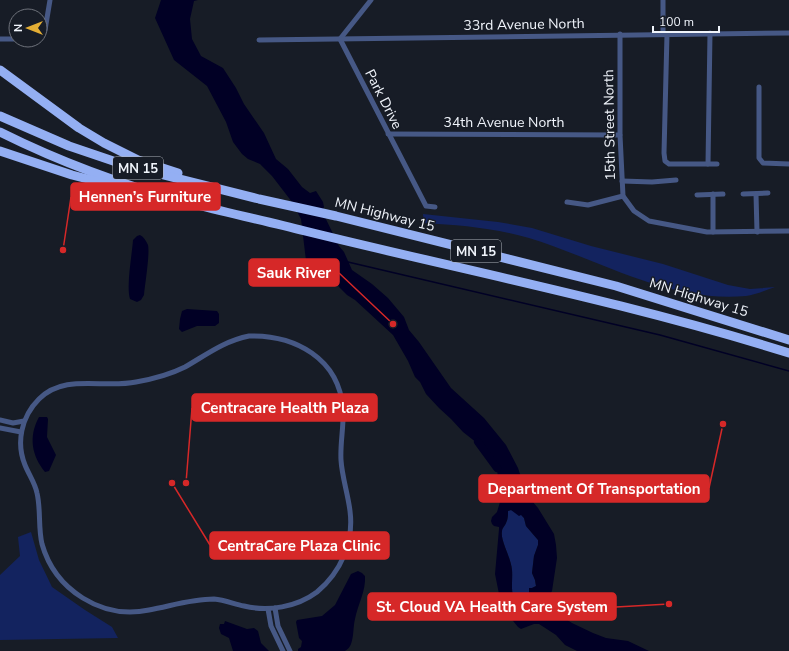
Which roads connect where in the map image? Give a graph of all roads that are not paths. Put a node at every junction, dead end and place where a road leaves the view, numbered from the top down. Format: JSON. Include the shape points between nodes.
{"nodes":[{"id":1,"x":50,"y":0,"type":"edge"},
{"id":2,"x":371,"y":0,"type":"edge"},
{"id":3,"x":663,"y":0,"type":"edge"},
{"id":4,"x":48,"y":12,"type":"edge"},
{"id":5,"x":710,"y":33,"type":"junction"},
{"id":6,"x":789,"y":33,"type":"edge"},
{"id":7,"x":620,"y":34,"type":"junction"},
{"id":8,"x":665,"y":34,"type":"junction"},
{"id":9,"x":340,"y":39,"type":"junction"},
{"id":10,"x":260,"y":40,"type":"dead end"},
{"id":11,"x":0,"y":70,"type":"edge"},
{"id":12,"x":759,"y":87,"type":"dead end"},
{"id":13,"x":0,"y":116,"type":"edge"},
{"id":14,"x":0,"y":132,"type":"edge"},
{"id":15,"x":388,"y":134,"type":"junction"},
{"id":16,"x":620,"y":135,"type":"junction"},
{"id":17,"x":0,"y":150,"type":"edge"},
{"id":18,"x":708,"y":164,"type":"junction"},
{"id":19,"x":718,"y":164,"type":"dead end"},
{"id":20,"x":789,"y":164,"type":"edge"},
{"id":21,"x":676,"y":180,"type":"dead end"},
{"id":22,"x":622,"y":181,"type":"junction"},
{"id":23,"x":697,"y":194,"type":"dead end"},
{"id":24,"x":713,"y":194,"type":"junction"},
{"id":25,"x":723,"y":194,"type":"dead end"},
{"id":26,"x":744,"y":194,"type":"dead end"},
{"id":27,"x":756,"y":194,"type":"junction"},
{"id":28,"x":768,"y":194,"type":"dead end"},
{"id":29,"x":623,"y":196,"type":"junction"},
{"id":30,"x":259,"y":199,"type":"junction"},
{"id":31,"x":567,"y":202,"type":"dead end"},
{"id":32,"x":191,"y":203,"type":"junction"},
{"id":33,"x":435,"y":207,"type":"dead end"},
{"id":34,"x":789,"y":231,"type":"edge"},
{"id":35,"x":713,"y":232,"type":"junction"},
{"id":36,"x":757,"y":232,"type":"junction"},
{"id":37,"x":789,"y":340,"type":"edge"},
{"id":38,"x":789,"y":353,"type":"edge"},
{"id":39,"x":0,"y":420,"type":"edge"},
{"id":40,"x":24,"y":421,"type":"junction"},
{"id":41,"x":0,"y":428,"type":"edge"},
{"id":42,"x":21,"y":432,"type":"junction"},
{"id":43,"x":275,"y":608,"type":"junction"},
{"id":44,"x":268,"y":609,"type":"junction"},
{"id":45,"x":283,"y":651,"type":"edge"},
{"id":46,"x":290,"y":651,"type":"edge"}],
"edges":[{"from":1,"to":4,"type":"street"},
{"from":2,"to":9,"type":"street"},
{"from":3,"to":8,"type":"street"},
{"from":5,"to":6,"type":"street","name":"33rd Avenue North"},
{"from":5,"to":8,"type":"street","name":"33rd Avenue North"},
{"from":5,"to":18,"type":"street"},
{"from":7,"to":8,"type":"street","name":"33rd Avenue North"},
{"from":7,"to":9,"type":"street","name":"33rd Avenue North"},
{"from":7,"to":16,"type":"street","name":"15th Street North"},
{"from":8,"to":18,"type":"street","via":[[665,161],[669,164]]},
{"from":9,"to":10,"type":"street","name":"33rd Avenue North"},
{"from":9,"to":15,"type":"street","name":"Park Drive"},
{"from":11,"to":30,"type":"highway","via":[[79,128],[115,149],[138,160]]},
{"from":12,"to":20,"type":"street","via":[[759,158],[763,163]]},
{"from":13,"to":30,"type":"highway","name":"MN Highway 15","number":"MN 15","via":[[69,146],[128,166]]},
{"from":14,"to":32,"type":"highway","name":"MN Highway 15","number":"MN 15","via":[[92,171]]},
{"from":15,"to":16,"type":"street","name":"34th Avenue North"},
{"from":15,"to":33,"type":"street","name":"Park Drive","via":[[426,206]]},
{"from":16,"to":22,"type":"street","name":"15th Street North"},
{"from":17,"to":32,"type":"highway","via":[[126,190]]},
{"from":18,"to":19,"type":"street"},
{"from":21,"to":22,"type":"street"},
{"from":22,"to":29,"type":"street","name":"15th Street North"},
{"from":23,"to":24,"type":"street"},
{"from":24,"to":25,"type":"street"},
{"from":24,"to":35,"type":"street"},
{"from":26,"to":27,"type":"street"},
{"from":27,"to":28,"type":"street"},
{"from":27,"to":36,"type":"street"},
{"from":29,"to":31,"type":"street","via":[[588,205]]},
{"from":29,"to":35,"type":"street","name":"15th Street North","via":[[634,211],[649,221]]},
{"from":30,"to":37,"type":"highway","name":"MN Highway 15","number":"MN 15","via":[[616,286]]},
{"from":32,"to":38,"type":"highway","name":"MN Highway 15","number":"MN 15","via":[[612,304],[728,334]]},
{"from":34,"to":36,"type":"street"},
{"from":35,"to":36,"type":"street"},
{"from":39,"to":40,"type":"street","via":[[13,423]]},
{"from":40,"to":42,"type":"street"},
{"from":40,"to":43,"type":"street","via":[[39,399],[54,388],[72,383],[128,384],[161,377],[223,344],[240,338],[262,336],[281,339],[305,348],[315,355],[334,380],[343,407],[340,458],[350,509],[349,541],[340,564],[324,585],[302,600]]},
{"from":41,"to":42,"type":"street"},
{"from":42,"to":44,"type":"street","via":[[22,457],[38,495],[40,533],[45,553],[62,581],[83,599],[108,610],[133,612],[181,602],[214,599],[246,607]]},
{"from":43,"to":44,"type":"street"},
{"from":43,"to":46,"type":"street","via":[[278,626]]},
{"from":44,"to":45,"type":"street","via":[[271,626]]}]}
